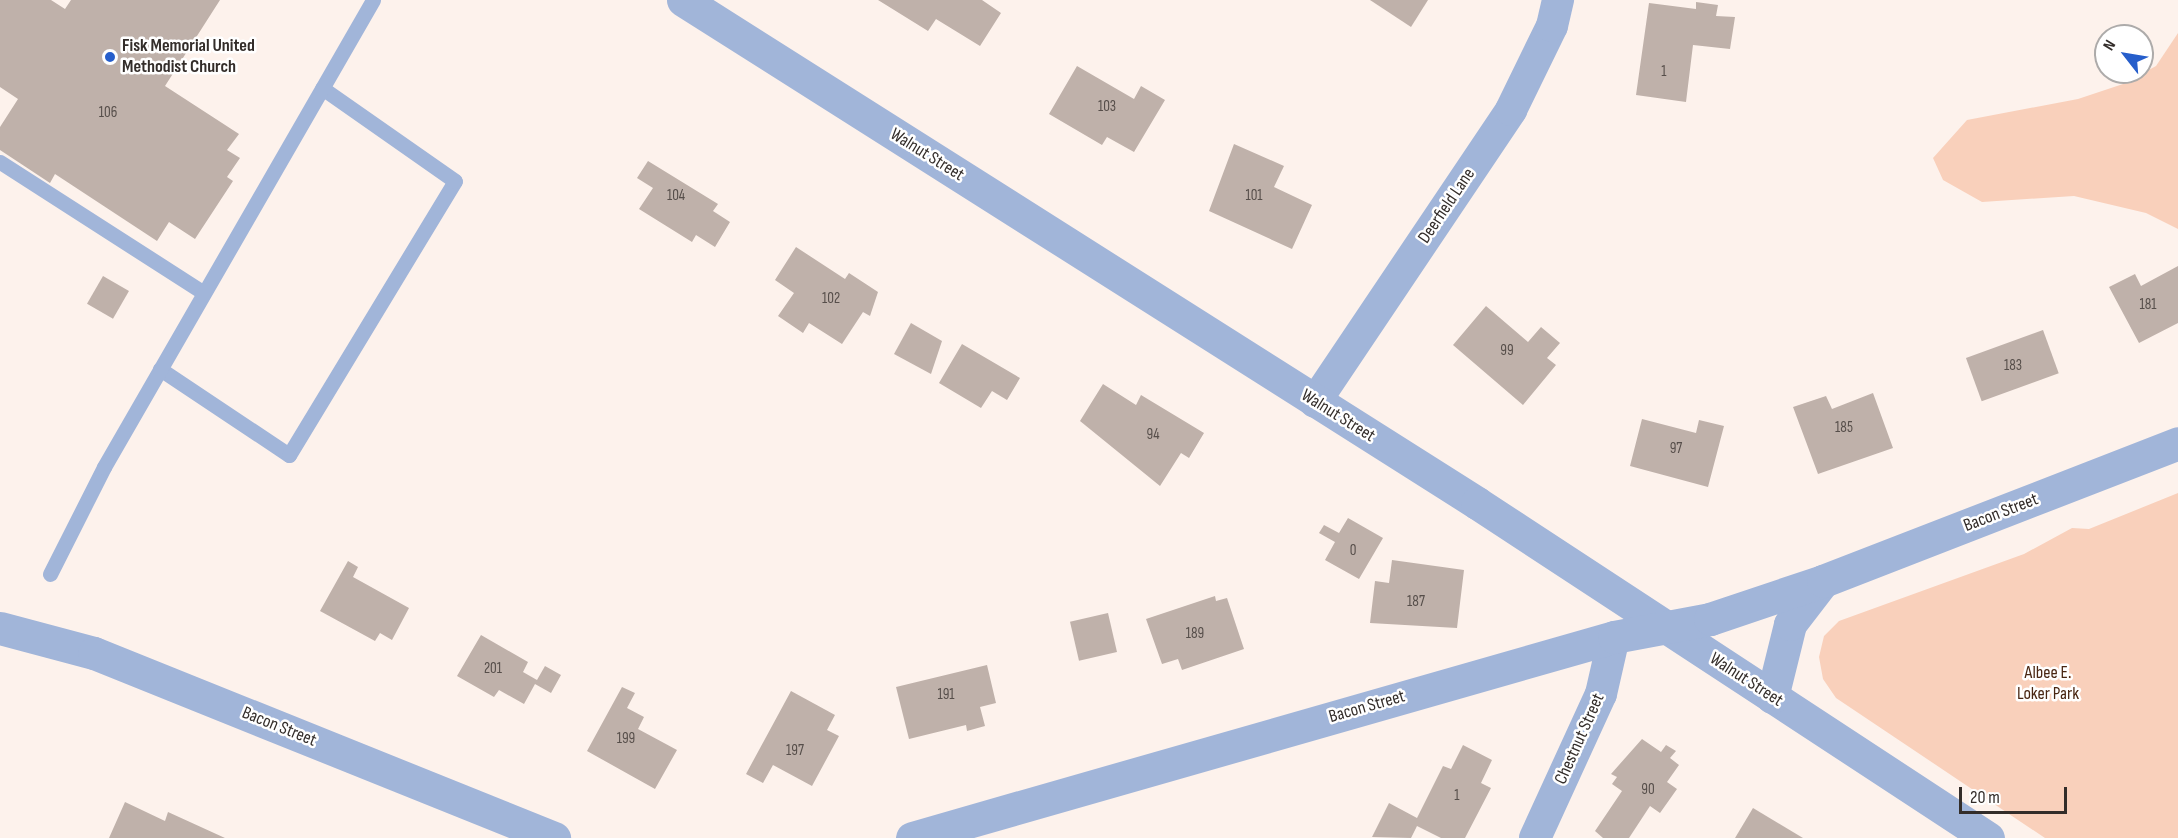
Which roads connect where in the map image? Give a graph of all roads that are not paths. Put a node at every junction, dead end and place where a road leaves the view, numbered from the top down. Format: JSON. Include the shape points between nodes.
{"nodes":[{"id":1,"x":373,"y":0,"type":"edge"},
{"id":2,"x":683,"y":0,"type":"edge"},
{"id":3,"x":1558,"y":0,"type":"edge"},
{"id":4,"x":322,"y":88,"type":"junction"},
{"id":5,"x":0,"y":162,"type":"edge"},
{"id":6,"x":204,"y":293,"type":"junction"},
{"id":7,"x":160,"y":369,"type":"junction"},
{"id":8,"x":1315,"y":402,"type":"junction"},
{"id":9,"x":2178,"y":444,"type":"edge"},
{"id":10,"x":51,"y":574,"type":"dead end"},
{"id":11,"x":1823,"y":582,"type":"junction"},
{"id":12,"x":0,"y":628,"type":"edge"},
{"id":13,"x":1670,"y":629,"type":"junction"},
{"id":14,"x":1614,"y":637,"type":"junction"},
{"id":15,"x":1772,"y":697,"type":"junction"},
{"id":16,"x":534,"y":835,"type":"edge"},
{"id":17,"x":912,"y":838,"type":"edge"},
{"id":18,"x":1535,"y":838,"type":"edge"},
{"id":19,"x":1988,"y":838,"type":"edge"}],
"edges":[{"from":1,"to":4,"type":"lane"},
{"from":2,"to":8,"type":"street","name":"Walnut Street"},
{"from":3,"to":8,"type":"street","name":"Deerfield Lane","via":[[1552,26],[1511,110]]},
{"from":4,"to":6,"type":"lane"},
{"from":4,"to":7,"type":"lane","via":[[454,181],[289,455]]},
{"from":5,"to":6,"type":"lane"},
{"from":6,"to":7,"type":"lane"},
{"from":7,"to":10,"type":"lane"},
{"from":8,"to":13,"type":"street","name":"Walnut Street"},
{"from":9,"to":11,"type":"street","name":"Bacon Street"},
{"from":11,"to":13,"type":"street","name":"Bacon Street"},
{"from":11,"to":15,"type":"street","via":[[1790,624]]},
{"from":12,"to":16,"type":"street","name":"Bacon Street","via":[[94,653]]},
{"from":13,"to":14,"type":"street","name":"Bacon Street"},
{"from":13,"to":15,"type":"street","name":"Walnut Street"},
{"from":14,"to":17,"type":"street","name":"Bacon Street"},
{"from":14,"to":18,"type":"street","name":"Chestnut Street","via":[[1601,693]]},
{"from":15,"to":19,"type":"street","name":"Walnut Street"}]}
